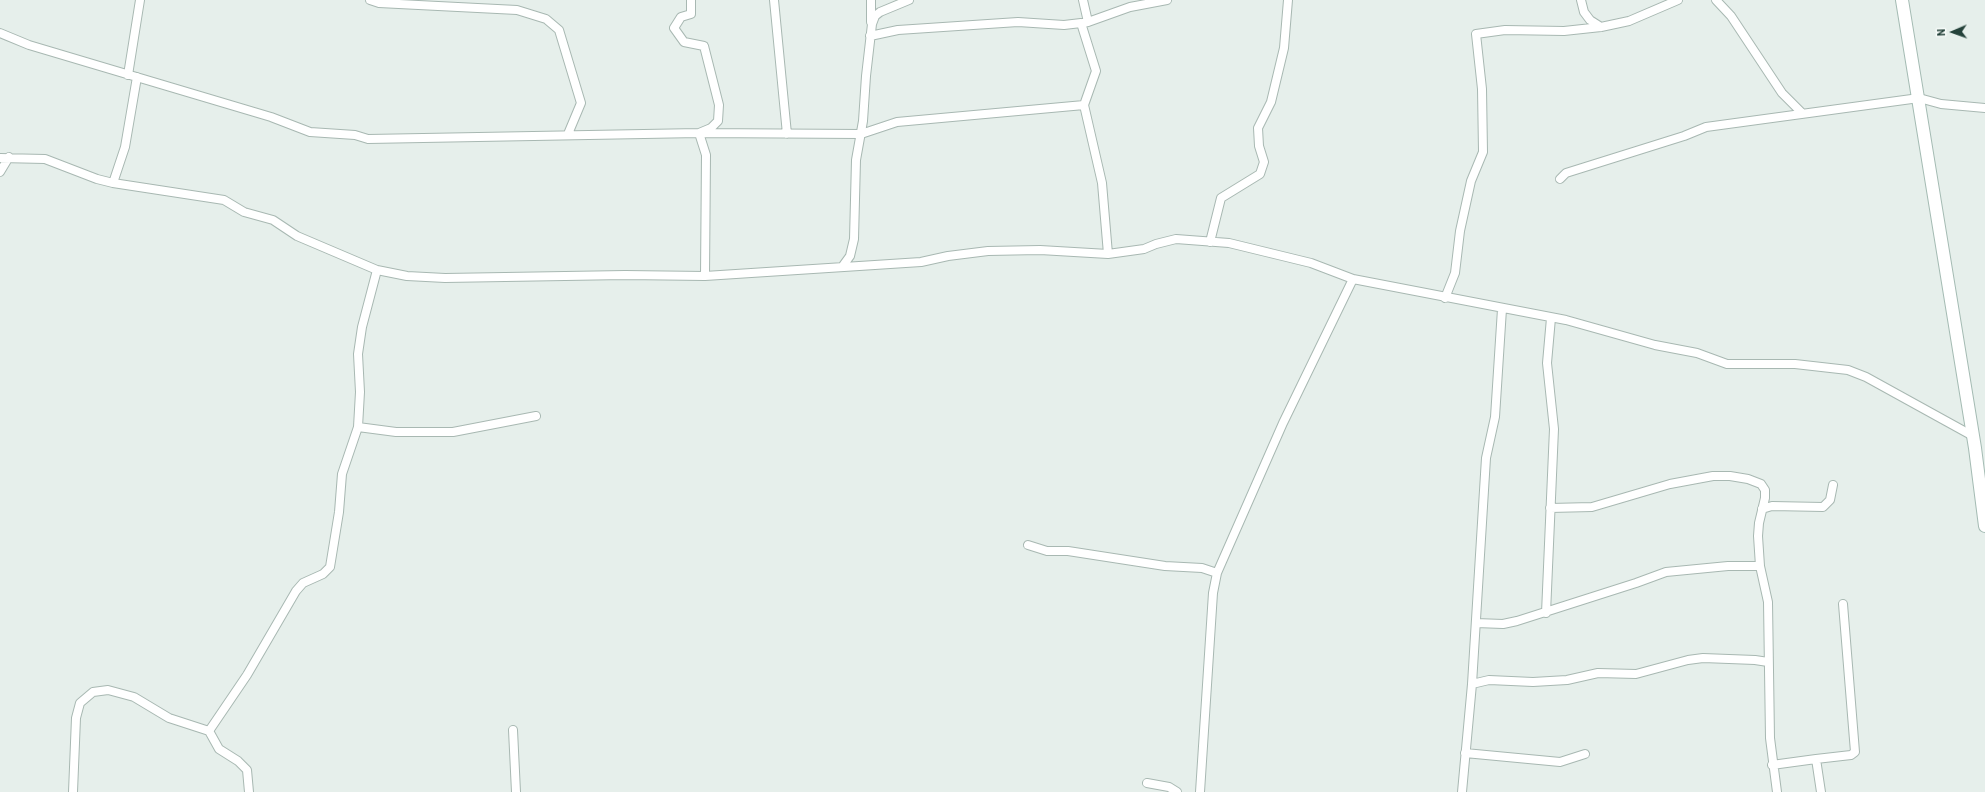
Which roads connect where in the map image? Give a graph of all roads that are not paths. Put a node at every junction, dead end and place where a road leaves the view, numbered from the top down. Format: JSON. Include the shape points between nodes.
{"nodes":[{"id":1,"x":140,"y":0,"type":"edge"},
{"id":2,"x":370,"y":0,"type":"edge"},
{"id":3,"x":691,"y":0,"type":"edge"},
{"id":4,"x":774,"y":0,"type":"edge"},
{"id":5,"x":871,"y":0,"type":"edge"},
{"id":6,"x":909,"y":0,"type":"edge"},
{"id":7,"x":1083,"y":0,"type":"edge"},
{"id":8,"x":1167,"y":0,"type":"edge"},
{"id":9,"x":1288,"y":0,"type":"edge"},
{"id":10,"x":1581,"y":0,"type":"edge"},
{"id":11,"x":1678,"y":0,"type":"edge"},
{"id":12,"x":1716,"y":0,"type":"edge"},
{"id":13,"x":1902,"y":0,"type":"edge"},
{"id":14,"x":1084,"y":23,"type":"junction"},
{"id":15,"x":1600,"y":27,"type":"junction"},
{"id":16,"x":0,"y":33,"type":"edge"},
{"id":17,"x":870,"y":33,"type":"junction"},
{"id":18,"x":128,"y":75,"type":"junction"},
{"id":19,"x":137,"y":77,"type":"junction"},
{"id":20,"x":1919,"y":98,"type":"junction"},
{"id":21,"x":1084,"y":105,"type":"junction"},
{"id":22,"x":1985,"y":108,"type":"edge"},
{"id":23,"x":1802,"y":113,"type":"junction"},
{"id":24,"x":699,"y":132,"type":"junction"},
{"id":25,"x":568,"y":134,"type":"junction"},
{"id":26,"x":787,"y":134,"type":"junction"},
{"id":27,"x":860,"y":134,"type":"junction"},
{"id":28,"x":4,"y":157,"type":"edge"},
{"id":29,"x":0,"y":172,"type":"edge"},
{"id":30,"x":1560,"y":179,"type":"dead end"},
{"id":31,"x":113,"y":183,"type":"junction"},
{"id":32,"x":1210,"y":242,"type":"junction"},
{"id":33,"x":1108,"y":254,"type":"junction"},
{"id":34,"x":850,"y":256,"type":"junction"},
{"id":35,"x":857,"y":266,"type":"junction"},
{"id":36,"x":842,"y":267,"type":"junction"},
{"id":37,"x":377,"y":270,"type":"junction"},
{"id":38,"x":705,"y":276,"type":"junction"},
{"id":39,"x":1353,"y":279,"type":"junction"},
{"id":40,"x":1445,"y":298,"type":"junction"},
{"id":41,"x":1502,"y":309,"type":"junction"},
{"id":42,"x":1551,"y":318,"type":"junction"},
{"id":43,"x":536,"y":416,"type":"dead end"},
{"id":44,"x":358,"y":428,"type":"junction"},
{"id":45,"x":1973,"y":436,"type":"junction"},
{"id":46,"x":1980,"y":450,"type":"edge"},
{"id":47,"x":1833,"y":485,"type":"dead end"},
{"id":48,"x":1765,"y":498,"type":"junction"},
{"id":49,"x":1772,"y":506,"type":"junction"},
{"id":50,"x":1550,"y":508,"type":"junction"},
{"id":51,"x":1762,"y":509,"type":"junction"},
{"id":52,"x":1985,"y":526,"type":"edge"},
{"id":53,"x":1028,"y":546,"type":"dead end"},
{"id":54,"x":1760,"y":566,"type":"junction"},
{"id":55,"x":1216,"y":573,"type":"junction"},
{"id":56,"x":1843,"y":604,"type":"dead end"},
{"id":57,"x":1546,"y":613,"type":"junction"},
{"id":58,"x":1476,"y":623,"type":"junction"},
{"id":59,"x":1768,"y":662,"type":"junction"},
{"id":60,"x":1472,"y":684,"type":"junction"},
{"id":61,"x":513,"y":730,"type":"dead end"},
{"id":62,"x":209,"y":731,"type":"junction"},
{"id":63,"x":1465,"y":753,"type":"junction"},
{"id":64,"x":1585,"y":754,"type":"dead end"},
{"id":65,"x":1816,"y":759,"type":"junction"},
{"id":66,"x":1772,"y":765,"type":"junction"},
{"id":67,"x":1147,"y":783,"type":"dead end"},
{"id":68,"x":73,"y":792,"type":"edge"},
{"id":69,"x":249,"y":792,"type":"edge"},
{"id":70,"x":516,"y":792,"type":"edge"},
{"id":71,"x":1177,"y":792,"type":"edge"},
{"id":72,"x":1200,"y":792,"type":"edge"},
{"id":73,"x":1462,"y":792,"type":"edge"},
{"id":74,"x":1777,"y":792,"type":"edge"},
{"id":75,"x":1821,"y":792,"type":"edge"}],
"edges":[{"from":1,"to":18,"type":"street"},
{"from":2,"to":25,"type":"street","via":[[379,3],[517,10],[546,19],[559,30],[581,104]]},
{"from":3,"to":24,"type":"street","via":[[691,14],[680,17],[674,28],[684,42],[704,46],[719,105],[718,121],[711,128]]},
{"from":4,"to":26,"type":"street"},
{"from":5,"to":17,"type":"street"},
{"from":6,"to":17,"type":"street","via":[[875,16]]},
{"from":7,"to":14,"type":"street"},
{"from":8,"to":14,"type":"street","via":[[1130,7]]},
{"from":9,"to":32,"type":"street","via":[[1284,48],[1273,95],[1258,128],[1259,146],[1264,162],[1260,174],[1221,198]]},
{"from":10,"to":15,"type":"street","via":[[1584,12]]},
{"from":11,"to":15,"type":"street","via":[[1629,21]]},
{"from":12,"to":23,"type":"street","via":[[1730,16],[1782,93]]},
{"from":13,"to":20,"type":"street"},
{"from":14,"to":17,"type":"street","via":[[1064,25],[1018,22]]},
{"from":14,"to":21,"type":"street","via":[[1096,71]]},
{"from":15,"to":40,"type":"street","via":[[1564,31],[1505,30],[1476,34],[1482,89],[1483,152],[1471,181],[1460,230],[1455,274]]},
{"from":16,"to":18,"type":"street","via":[[29,45]]},
{"from":17,"to":27,"type":"street"},
{"from":18,"to":19,"type":"street"},
{"from":19,"to":25,"type":"street","via":[[271,117],[310,132],[368,138]]},
{"from":19,"to":31,"type":"street","via":[[125,147]]},
{"from":20,"to":22,"type":"street","via":[[1941,104]]},
{"from":20,"to":23,"type":"street"},
{"from":20,"to":45,"type":"street"},
{"from":21,"to":27,"type":"street","via":[[897,122]]},
{"from":21,"to":33,"type":"street","via":[[1102,182]]},
{"from":23,"to":30,"type":"street","via":[[1706,127],[1566,173]]},
{"from":24,"to":25,"type":"street"},
{"from":24,"to":26,"type":"street"},
{"from":24,"to":38,"type":"street","via":[[706,155]]},
{"from":26,"to":27,"type":"street"},
{"from":27,"to":34,"type":"street","via":[[854,182],[854,239]]},
{"from":28,"to":29,"type":"street"},
{"from":28,"to":31,"type":"street","via":[[45,159]]},
{"from":31,"to":37,"type":"street","via":[[224,200],[244,212],[273,220],[297,236]]},
{"from":32,"to":33,"type":"street","via":[[1176,239],[1144,249]]},
{"from":32,"to":39,"type":"street","via":[[1229,243],[1311,263]]},
{"from":33,"to":35,"type":"street","via":[[1040,250],[988,251],[920,262]]},
{"from":34,"to":35,"type":"street"},
{"from":34,"to":36,"type":"street"},
{"from":35,"to":36,"type":"street"},
{"from":36,"to":38,"type":"street"},
{"from":37,"to":38,"type":"street","via":[[407,276],[445,278],[632,274]]},
{"from":37,"to":44,"type":"street","via":[[362,327],[358,354]]},
{"from":39,"to":40,"type":"street"},
{"from":39,"to":55,"type":"street","via":[[1283,423]]},
{"from":40,"to":41,"type":"street"},
{"from":41,"to":42,"type":"street"},
{"from":41,"to":58,"type":"street","via":[[1495,418],[1486,458]]},
{"from":42,"to":45,"type":"street","via":[[1655,345],[1697,353],[1727,364],[1795,364],[1848,370],[1866,377]]},
{"from":42,"to":50,"type":"street","via":[[1547,362],[1554,429]]},
{"from":43,"to":44,"type":"street","via":[[453,432],[396,432]]},
{"from":44,"to":62,"type":"street","via":[[342,474],[330,567],[323,574],[303,583],[296,591],[247,675]]},
{"from":45,"to":46,"type":"street"},
{"from":46,"to":52,"type":"street"},
{"from":47,"to":49,"type":"street","via":[[1830,500],[1823,507]]},
{"from":48,"to":49,"type":"street"},
{"from":48,"to":50,"type":"street","via":[[1765,490],[1760,484],[1748,479],[1713,476],[1670,484],[1592,507]]},
{"from":48,"to":51,"type":"street"},
{"from":49,"to":51,"type":"street"},
{"from":50,"to":57,"type":"street"},
{"from":51,"to":54,"type":"street","via":[[1758,528]]},
{"from":53,"to":55,"type":"street","via":[[1158,565],[1202,568]]},
{"from":54,"to":57,"type":"street","via":[[1728,566],[1666,572]]},
{"from":54,"to":59,"type":"street","via":[[1768,602]]},
{"from":55,"to":72,"type":"street"},
{"from":56,"to":65,"type":"street","via":[[1855,752],[1851,755]]},
{"from":57,"to":58,"type":"street","via":[[1510,623]]},
{"from":58,"to":60,"type":"street"},
{"from":59,"to":60,"type":"street","via":[[1703,658],[1636,674],[1598,673],[1567,680],[1489,680]]},
{"from":59,"to":66,"type":"street"},
{"from":60,"to":63,"type":"street"},
{"from":61,"to":70,"type":"street"},
{"from":62,"to":68,"type":"street","via":[[169,718],[123,693],[108,690],[93,692],[80,703],[76,718]]},
{"from":62,"to":69,"type":"street","via":[[219,749],[247,770]]},
{"from":63,"to":64,"type":"street","via":[[1560,762]]},
{"from":63,"to":73,"type":"street"},
{"from":65,"to":66,"type":"street"},
{"from":65,"to":75,"type":"street"},
{"from":66,"to":74,"type":"street"},
{"from":67,"to":71,"type":"street","via":[[1169,787]]}]}
